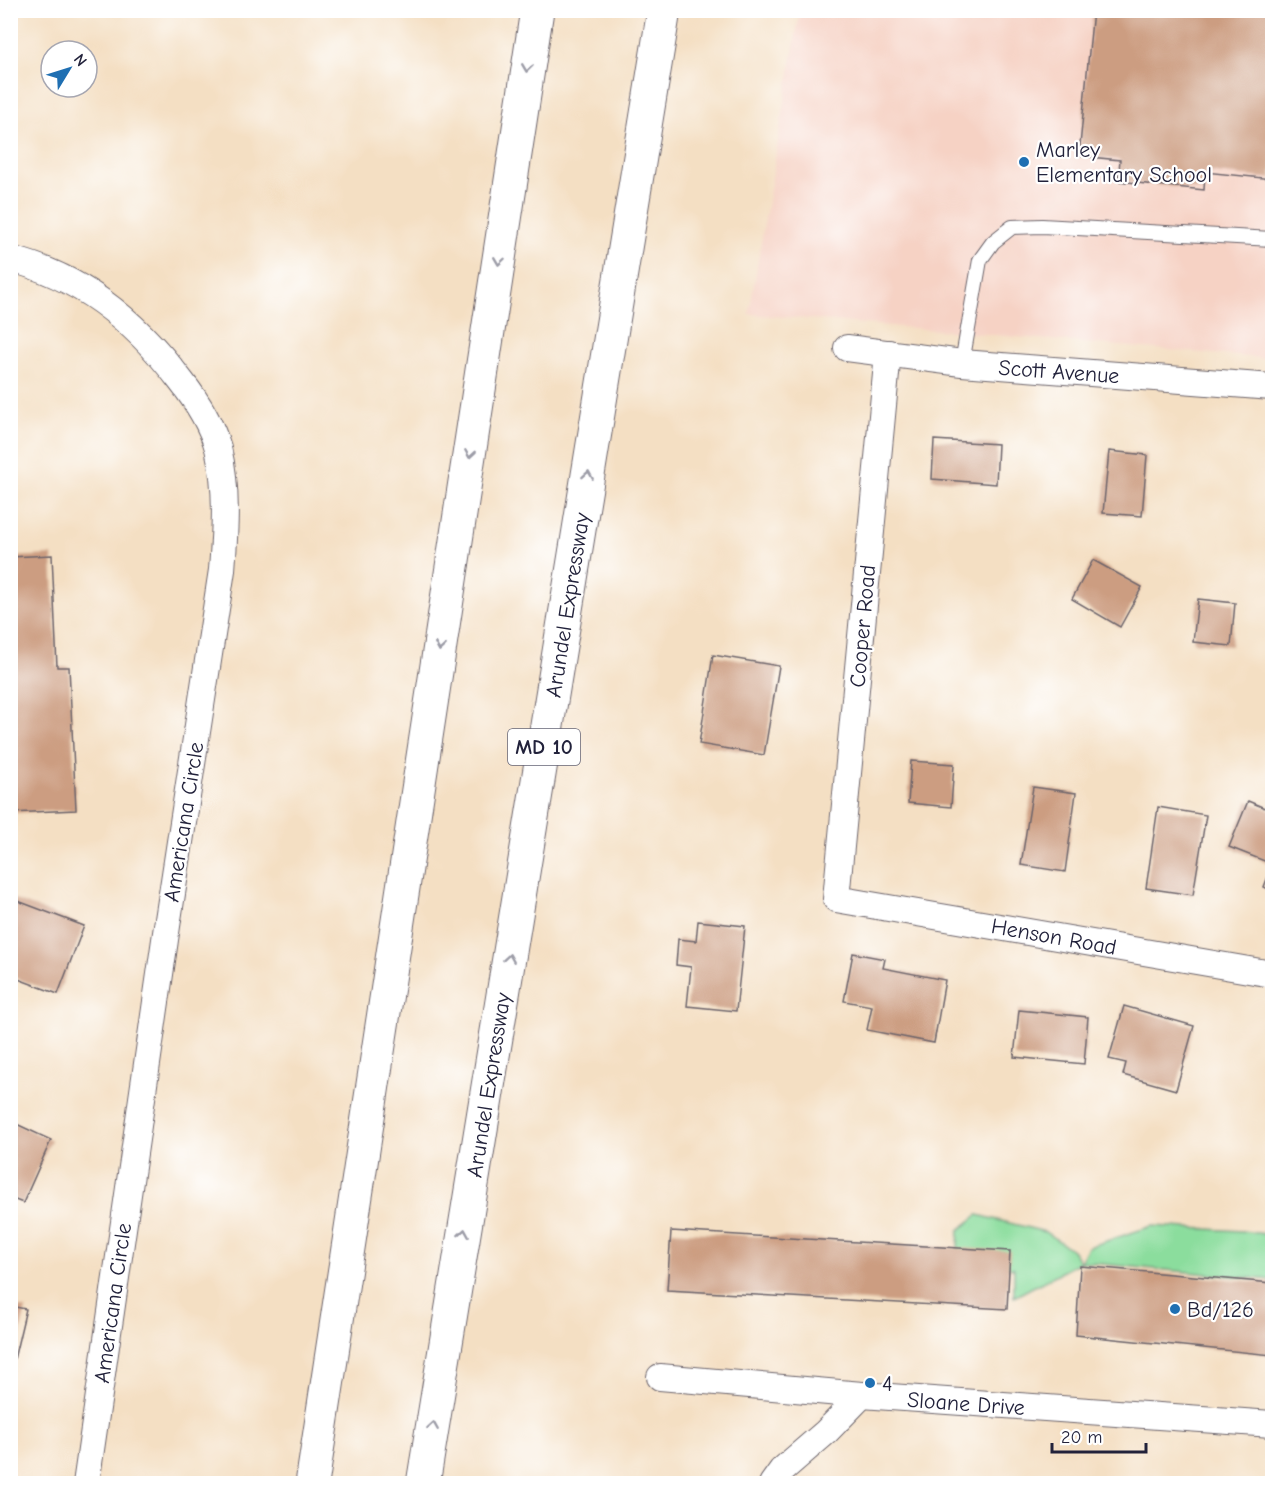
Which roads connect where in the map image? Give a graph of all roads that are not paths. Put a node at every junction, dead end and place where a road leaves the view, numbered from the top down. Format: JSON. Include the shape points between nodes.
{"nodes":[{"id":1,"x":537,"y":10,"type":"edge"},
{"id":2,"x":664,"y":10,"type":"edge"},
{"id":3,"x":1272,"y":239,"type":"edge"},
{"id":4,"x":10,"y":259,"type":"edge"},
{"id":5,"x":847,"y":348,"type":"dead end"},
{"id":6,"x":888,"y":354,"type":"junction"},
{"id":7,"x":962,"y":363,"type":"junction"},
{"id":8,"x":1272,"y":387,"type":"edge"},
{"id":9,"x":836,"y":899,"type":"joint"},
{"id":10,"x":1272,"y":974,"type":"edge"},
{"id":11,"x":660,"y":1377,"type":"dead end"},
{"id":12,"x":862,"y":1395,"type":"junction"},
{"id":13,"x":1272,"y":1424,"type":"edge"},
{"id":14,"x":86,"y":1484,"type":"edge"},
{"id":15,"x":312,"y":1484,"type":"edge"},
{"id":16,"x":423,"y":1484,"type":"edge"},
{"id":17,"x":772,"y":1484,"type":"edge"}],
"edges":[{"from":1,"to":15,"type":"highway","one_way":true},
{"from":16,"to":2,"type":"highway","name":"Arundel Expressway","number":"MD 10","one_way":true},
{"from":3,"to":7,"type":"lane","via":[[1012,227],[993,242],[980,260]]},
{"from":4,"to":14,"type":"street","name":"Americana Circle","via":[[58,275],[90,293],[117,312],[167,362],[207,420],[224,485],[222,570]]},
{"from":5,"to":6,"type":"street","name":"Scott Avenue"},
{"from":6,"to":7,"type":"street","name":"Scott Avenue"},
{"from":6,"to":9,"type":"street","name":"Cooper Road"},
{"from":7,"to":8,"type":"street","name":"Scott Avenue"},
{"from":9,"to":10,"type":"street","name":"Henson Road"},
{"from":11,"to":12,"type":"street","name":"Sloane Drive"},
{"from":12,"to":13,"type":"street","name":"Sloane Drive"},
{"from":12,"to":17,"type":"street"}]}
